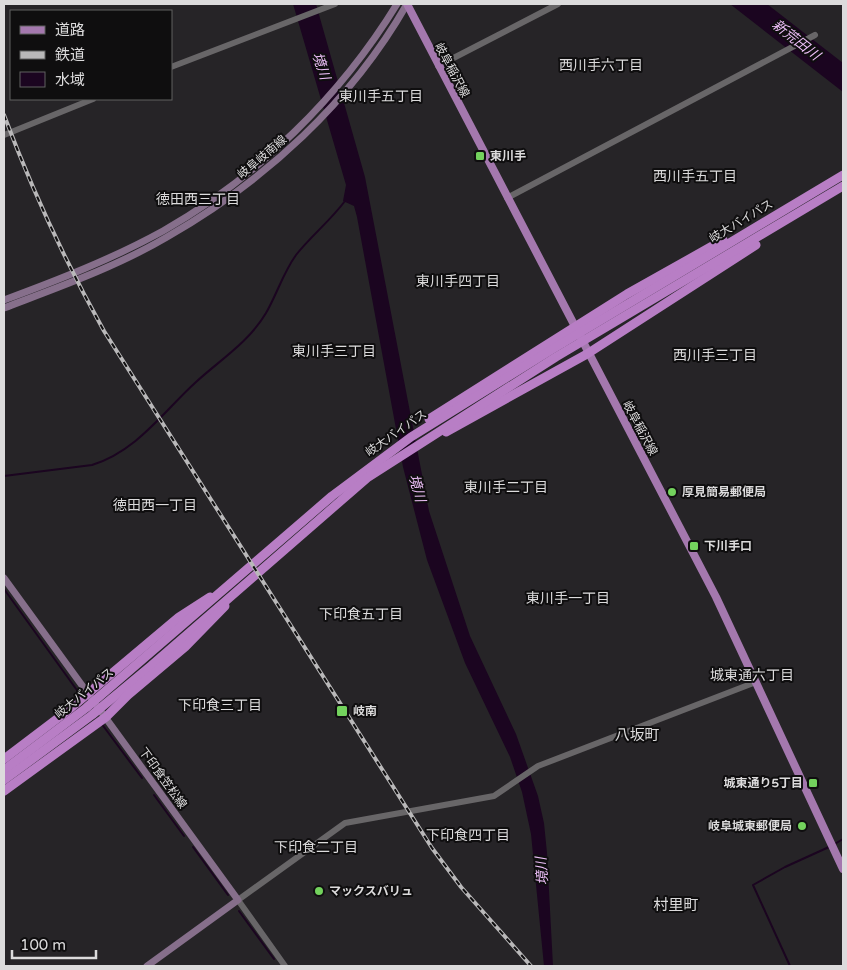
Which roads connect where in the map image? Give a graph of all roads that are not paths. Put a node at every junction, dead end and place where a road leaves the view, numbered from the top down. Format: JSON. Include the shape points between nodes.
{"nodes":[{"id":1,"x":335,"y":4,"type":"edge"},
{"id":2,"x":397,"y":4,"type":"edge"},
{"id":3,"x":407,"y":4,"type":"edge"},
{"id":4,"x":558,"y":4,"type":"edge"},
{"id":5,"x":813,"y":36,"type":"dead end"},
{"id":6,"x":438,"y":66,"type":"junction"},
{"id":7,"x":172,"y":68,"type":"edge"},
{"id":8,"x":91,"y":100,"type":"edge"},
{"id":9,"x":4,"y":135,"type":"edge"},
{"id":10,"x":843,"y":175,"type":"edge"},
{"id":11,"x":843,"y":186,"type":"edge"},
{"id":12,"x":507,"y":198,"type":"junction"},
{"id":13,"x":766,"y":220,"type":"junction"},
{"id":14,"x":771,"y":229,"type":"junction"},
{"id":15,"x":165,"y":234,"type":"junction"},
{"id":16,"x":4,"y":300,"type":"edge"},
{"id":17,"x":4,"y":308,"type":"edge"},
{"id":18,"x":574,"y":328,"type":"junction"},
{"id":19,"x":553,"y":353,"type":"junction"},
{"id":20,"x":587,"y":354,"type":"junction"},
{"id":21,"x":453,"y":411,"type":"junction"},
{"id":22,"x":413,"y":446,"type":"junction"},
{"id":23,"x":366,"y":474,"type":"junction"},
{"id":24,"x":246,"y":577,"type":"junction"},
{"id":25,"x":4,"y":578,"type":"edge"},
{"id":26,"x":187,"y":627,"type":"junction"},
{"id":27,"x":756,"y":682,"type":"junction"},
{"id":28,"x":88,"y":693,"type":"junction"},
{"id":29,"x":106,"y":717,"type":"junction"},
{"id":30,"x":47,"y":743,"type":"junction"},
{"id":31,"x":4,"y":759,"type":"edge"},
{"id":32,"x":4,"y":770,"type":"edge"},
{"id":33,"x":4,"y":780,"type":"edge"},
{"id":34,"x":4,"y":791,"type":"edge"},
{"id":35,"x":843,"y":869,"type":"edge"},
{"id":36,"x":238,"y":900,"type":"junction"},
{"id":37,"x":146,"y":966,"type":"edge"},
{"id":38,"x":285,"y":966,"type":"edge"}],
"edges":[{"from":1,"to":7,"type":"street"},
{"from":2,"to":15,"type":"main road","name":"岐阜岐南線","via":[[340,83],[287,139],[244,176]]},
{"from":3,"to":6,"type":"main road","name":"岐阜稲沢線"},
{"from":3,"to":15,"type":"main road","name":"岐阜岐南線","via":[[347,90],[319,121],[246,186]]},
{"from":4,"to":6,"type":"street"},
{"from":5,"to":12,"type":"street"},
{"from":6,"to":12,"type":"main road","name":"岐阜稲沢線"},
{"from":8,"to":9,"type":"street"},
{"from":10,"to":13,"type":"highway","name":"岐大バイパス"},
{"from":11,"to":14,"type":"highway","name":"岐大バイパス"},
{"from":12,"to":18,"type":"main road","name":"岐阜稲沢線"},
{"from":13,"to":18,"type":"highway","via":[[742,228]]},
{"from":13,"to":19,"type":"highway","name":"岐大バイパス"},
{"from":14,"to":19,"type":"highway","name":"岐大バイパス"},
{"from":14,"to":20,"type":"highway","via":[[760,242]]},
{"from":15,"to":16,"type":"main road","name":"岐阜岐南線"},
{"from":15,"to":17,"type":"main road","name":"岐阜岐南線","via":[[98,271]]},
{"from":18,"to":20,"type":"main road","name":"岐阜稲沢線"},
{"from":18,"to":21,"type":"highway"},
{"from":19,"to":21,"type":"highway","name":"岐大バイパス"},
{"from":20,"to":22,"type":"highway","via":[[424,445]]},
{"from":20,"to":27,"type":"main road","name":"岐阜稲沢線","via":[[716,597]]},
{"from":21,"to":22,"type":"highway","name":"岐大バイパス"},
{"from":21,"to":23,"type":"highway","name":"岐大バイパス","via":[[410,437]]},
{"from":22,"to":23,"type":"highway","name":"岐大バイパス"},
{"from":23,"to":24,"type":"highway","name":"岐大バイパス"},
{"from":24,"to":26,"type":"highway","name":"岐大バイパス","via":[[232,595]]},
{"from":24,"to":26,"type":"highway","name":"岐大バイパス","via":[[225,588]]},
{"from":25,"to":28,"type":"main road","name":"下印食笠松線"},
{"from":26,"to":28,"type":"highway","via":[[123,666]]},
{"from":26,"to":29,"type":"highway"},
{"from":26,"to":30,"type":"highway","name":"岐大バイパス"},
{"from":27,"to":35,"type":"main road","name":"岐阜稲沢線"},
{"from":27,"to":36,"type":"street","via":[[532,769],[501,792],[485,799],[345,823]]},
{"from":28,"to":29,"type":"main road","name":"下印食笠松線"},
{"from":28,"to":31,"type":"highway"},
{"from":29,"to":34,"type":"highway"},
{"from":29,"to":36,"type":"main road","name":"下印食笠松線"},
{"from":30,"to":32,"type":"highway","name":"岐大バイパス"},
{"from":30,"to":33,"type":"highway","name":"岐大バイパス"},
{"from":36,"to":37,"type":"main road"},
{"from":36,"to":38,"type":"street"}]}
